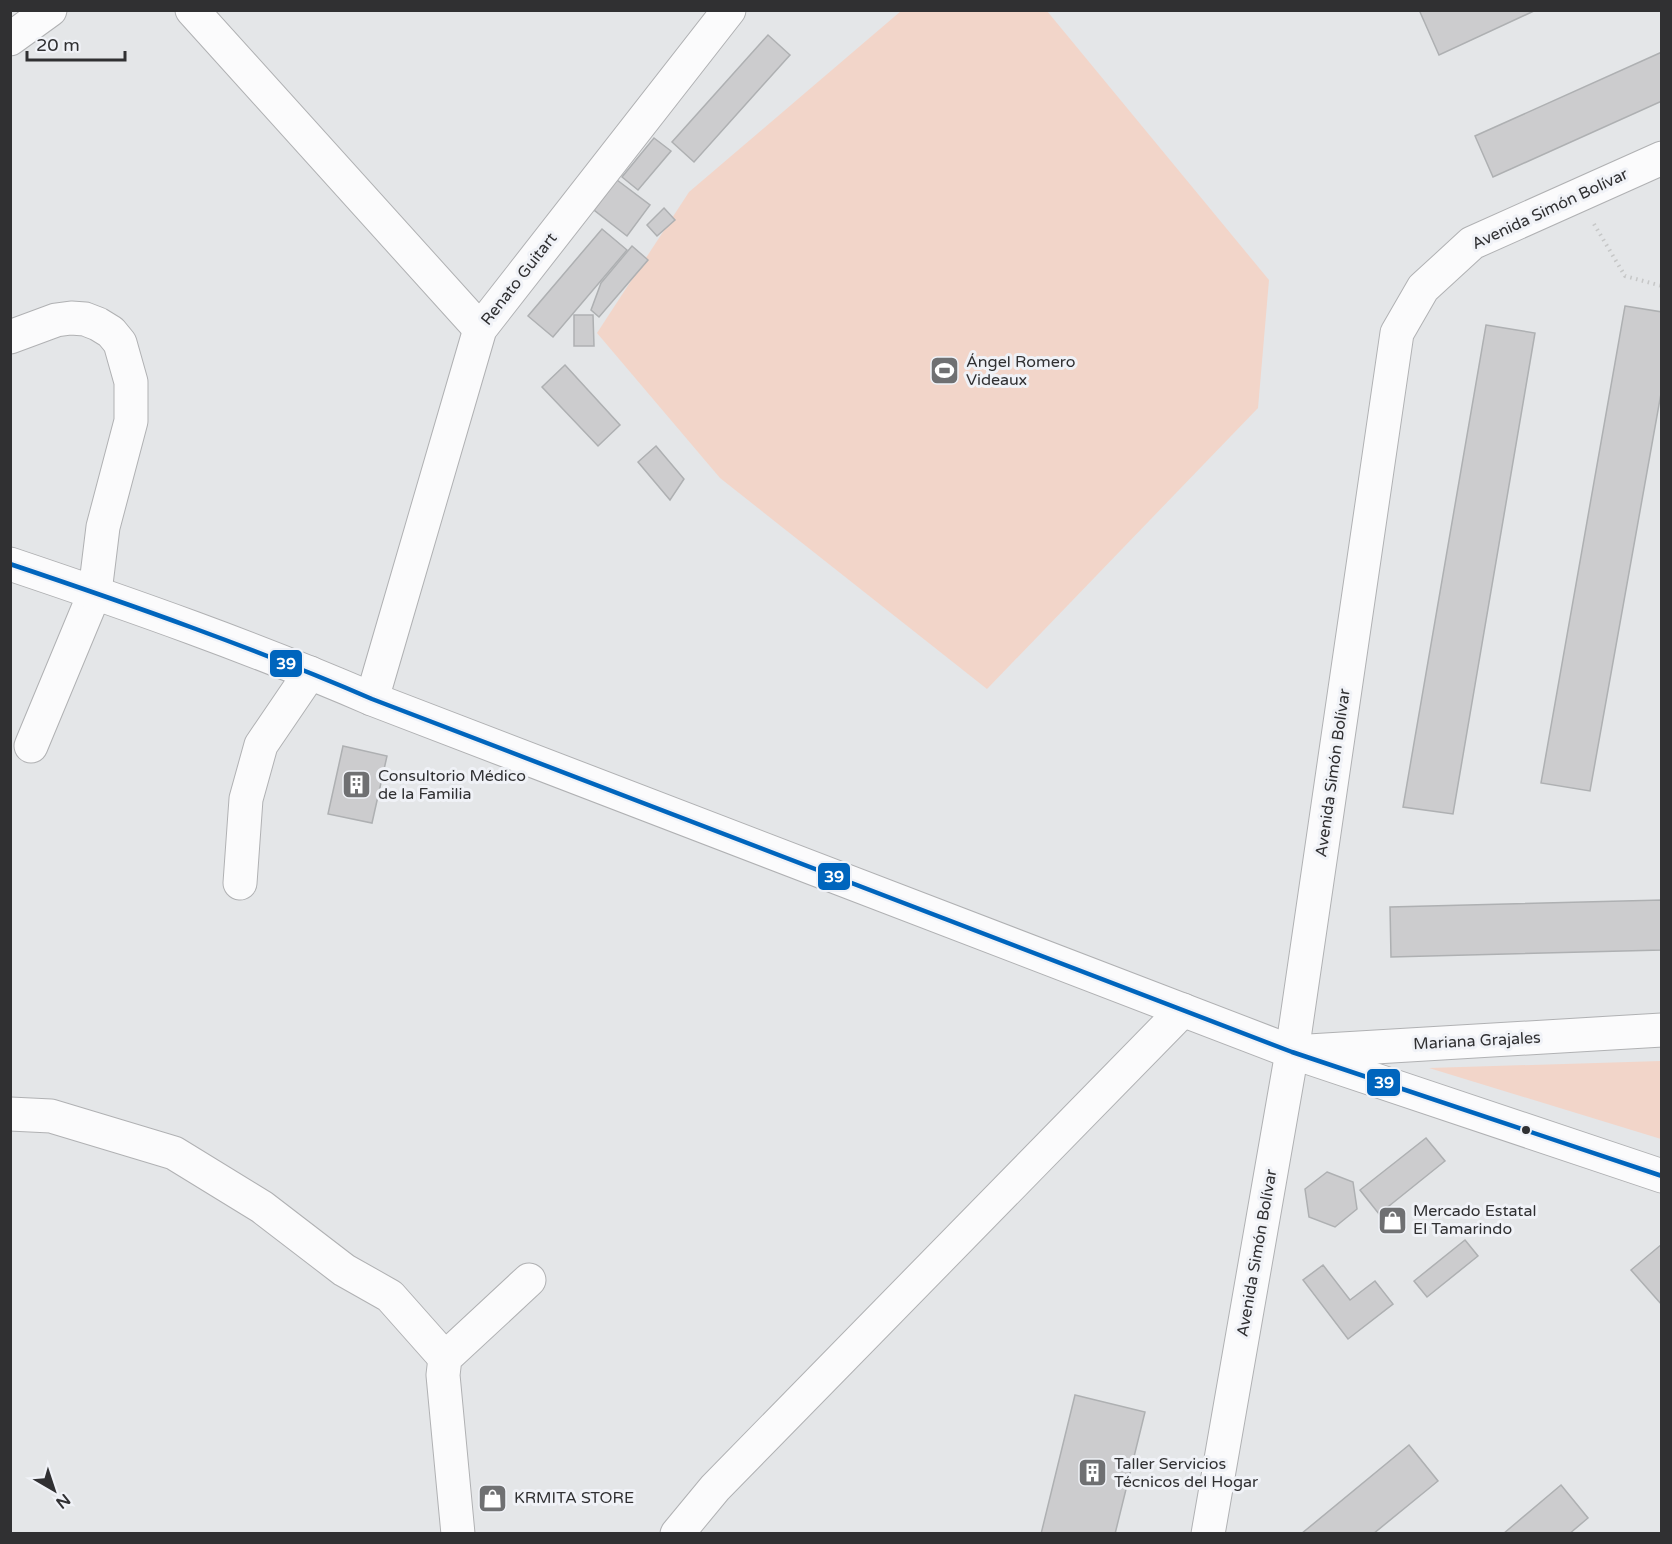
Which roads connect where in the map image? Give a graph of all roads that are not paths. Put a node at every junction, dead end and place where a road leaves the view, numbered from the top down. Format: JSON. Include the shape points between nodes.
{"nodes":[{"id":1,"x":50,"y":10,"type":"edge"},
{"id":2,"x":192,"y":10,"type":"edge"},
{"id":3,"x":729,"y":10,"type":"edge"},
{"id":4,"x":10,"y":39,"type":"edge"},
{"id":5,"x":1662,"y":158,"type":"edge"},
{"id":6,"x":480,"y":329,"type":"junction"},
{"id":7,"x":10,"y":337,"type":"edge"},
{"id":8,"x":10,"y":564,"type":"edge"},
{"id":9,"x":94,"y":592,"type":"junction"},
{"id":10,"x":310,"y":673,"type":"junction"},
{"id":11,"x":372,"y":699,"type":"junction"},
{"id":12,"x":31,"y":746,"type":"dead end"},
{"id":13,"x":240,"y":883,"type":"dead end"},
{"id":14,"x":1183,"y":1010,"type":"junction"},
{"id":15,"x":1662,"y":1030,"type":"edge"},
{"id":16,"x":1292,"y":1052,"type":"junction"},
{"id":17,"x":10,"y":1114,"type":"edge"},
{"id":18,"x":1662,"y":1176,"type":"edge"},
{"id":19,"x":529,"y":1280,"type":"dead end"},
{"id":20,"x":445,"y":1358,"type":"junction"},
{"id":21,"x":458,"y":1533,"type":"edge"},
{"id":22,"x":677,"y":1533,"type":"edge"},
{"id":23,"x":1208,"y":1533,"type":"edge"}],
"edges":[{"from":1,"to":4,"type":"street"},
{"from":2,"to":6,"type":"street"},
{"from":3,"to":6,"type":"street","name":"Renato Guitart"},
{"from":5,"to":16,"type":"street","name":"Avenida Simón Bolívar","via":[[1472,243],[1423,288],[1397,333]]},
{"from":6,"to":11,"type":"street","name":"Renato Guitart"},
{"from":7,"to":9,"type":"street","via":[[71,318],[98,324],[120,343],[131,382],[131,420],[103,527]]},
{"from":8,"to":9,"type":"street","name":"Mariana Grajales"},
{"from":9,"to":10,"type":"street","name":"Mariana Grajales"},
{"from":9,"to":12,"type":"street"},
{"from":10,"to":11,"type":"street","name":"Mariana Grajales"},
{"from":10,"to":13,"type":"street","via":[[261,745],[246,800]]},
{"from":11,"to":14,"type":"street","name":"Mariana Grajales"},
{"from":14,"to":16,"type":"street","name":"Mariana Grajales"},
{"from":14,"to":22,"type":"street","via":[[724,1480]]},
{"from":15,"to":16,"type":"street","name":"Mariana Grajales"},
{"from":16,"to":18,"type":"street","name":"Mariana Grajales"},
{"from":16,"to":23,"type":"street","name":"Avenida Simón Bolívar"},
{"from":17,"to":20,"type":"street","via":[[51,1116],[174,1153],[262,1207],[344,1270],[390,1296]]},
{"from":19,"to":20,"type":"street"},
{"from":20,"to":21,"type":"street","via":[[443,1375]]}]}
